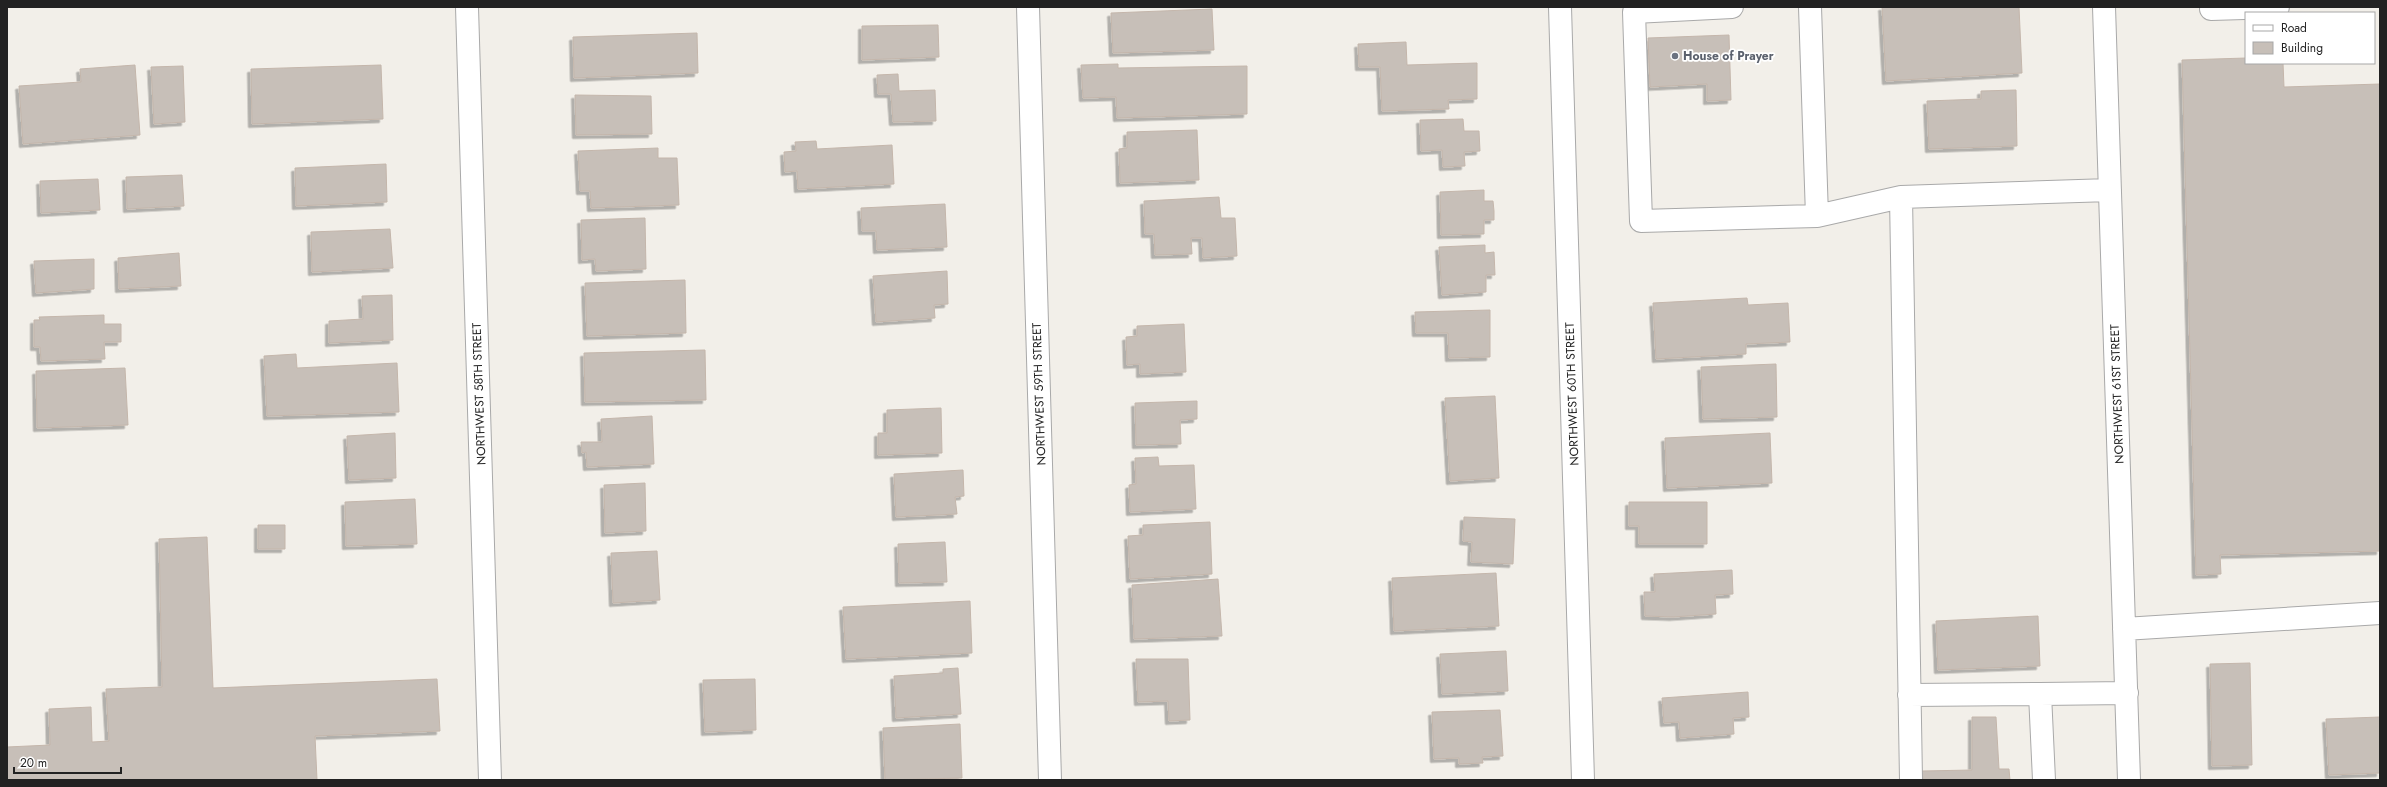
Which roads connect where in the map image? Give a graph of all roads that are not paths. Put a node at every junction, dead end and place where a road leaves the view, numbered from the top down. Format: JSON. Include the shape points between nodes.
{"nodes":[{"id":1,"x":467,"y":7,"type":"edge"},
{"id":2,"x":1028,"y":7,"type":"edge"},
{"id":3,"x":1560,"y":7,"type":"edge"},
{"id":4,"x":1732,"y":7,"type":"edge"},
{"id":5,"x":1810,"y":7,"type":"edge"},
{"id":6,"x":2104,"y":7,"type":"edge"},
{"id":7,"x":2278,"y":7,"type":"edge"},
{"id":8,"x":2211,"y":9,"type":"dead end"},
{"id":9,"x":2110,"y":190,"type":"junction"},
{"id":10,"x":1901,"y":197,"type":"junction"},
{"id":11,"x":1817,"y":216,"type":"junction"},
{"id":12,"x":2380,"y":613,"type":"edge"},
{"id":13,"x":2124,"y":629,"type":"junction"},
{"id":14,"x":2127,"y":693,"type":"junction"},
{"id":15,"x":2040,"y":694,"type":"junction"},
{"id":16,"x":1909,"y":695,"type":"junction"},
{"id":17,"x":490,"y":780,"type":"edge"},
{"id":18,"x":1050,"y":780,"type":"edge"},
{"id":19,"x":1583,"y":780,"type":"edge"},
{"id":20,"x":1911,"y":780,"type":"edge"},
{"id":21,"x":2044,"y":780,"type":"edge"},
{"id":22,"x":2130,"y":780,"type":"edge"}],
"edges":[{"from":1,"to":17,"type":"street","name":"NORTHWEST 58TH STREET"},
{"from":2,"to":18,"type":"street","name":"NORTHWEST 59TH STREET"},
{"from":3,"to":19,"type":"street","name":"NORTHWEST 60TH STREET"},
{"from":4,"to":11,"type":"street","via":[[1634,12],[1641,221]]},
{"from":5,"to":11,"type":"street"},
{"from":6,"to":9,"type":"street","name":"NORTHWEST 61ST STREET"},
{"from":7,"to":8,"type":"street"},
{"from":9,"to":10,"type":"street"},
{"from":9,"to":13,"type":"street","name":"NORTHWEST 61ST STREET"},
{"from":10,"to":11,"type":"street"},
{"from":10,"to":16,"type":"street"},
{"from":12,"to":13,"type":"street"},
{"from":13,"to":14,"type":"street","name":"NORTHWEST 61ST STREET"},
{"from":14,"to":15,"type":"street"},
{"from":14,"to":22,"type":"street","name":"NORTHWEST 61ST STREET"},
{"from":15,"to":16,"type":"street"},
{"from":15,"to":21,"type":"street"},
{"from":16,"to":20,"type":"street"}]}
